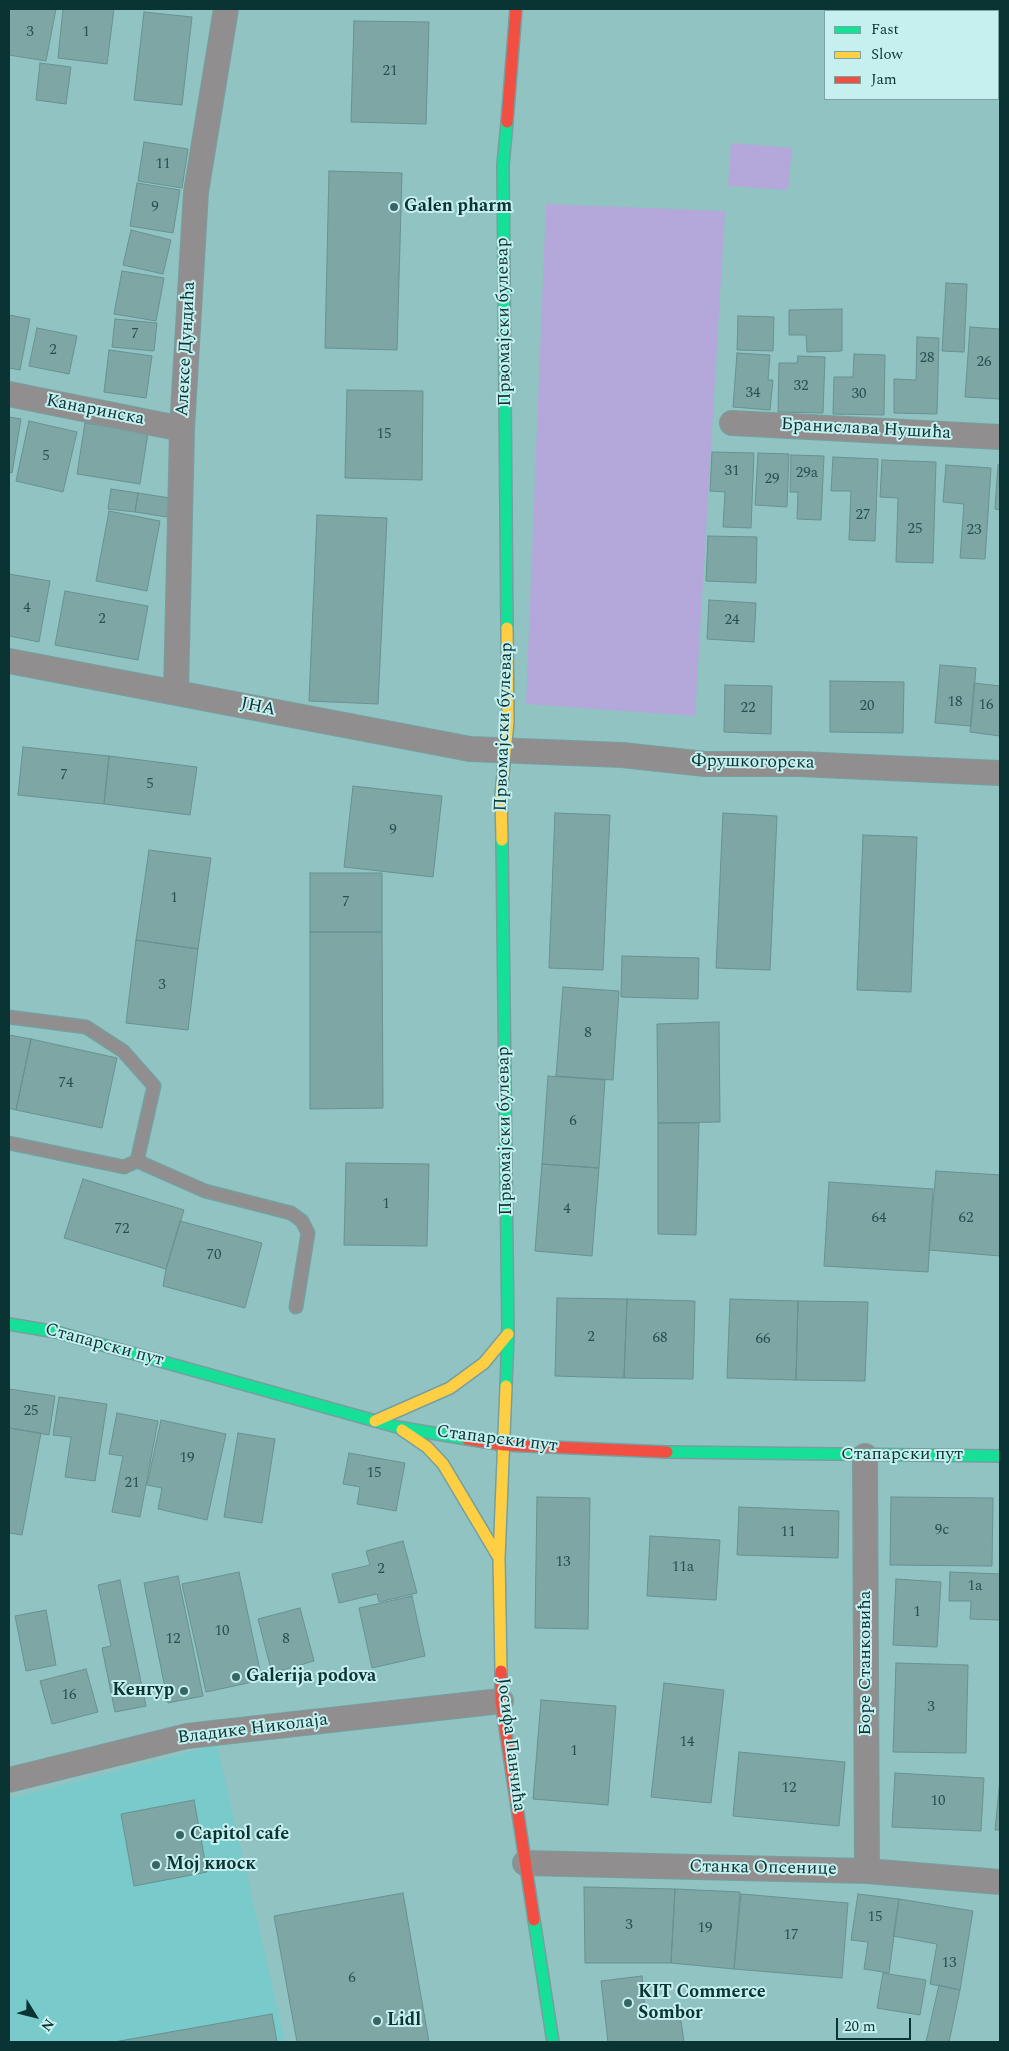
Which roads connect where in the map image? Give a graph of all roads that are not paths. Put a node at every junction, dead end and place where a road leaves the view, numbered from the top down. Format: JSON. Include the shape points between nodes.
{"nodes":[{"id":1,"x":226,"y":9,"type":"edge"},
{"id":2,"x":516,"y":9,"type":"edge"},
{"id":3,"x":9,"y":394,"type":"edge"},
{"id":4,"x":732,"y":423,"type":"dead end"},
{"id":5,"x":182,"y":429,"type":"junction"},
{"id":6,"x":1000,"y":437,"type":"edge"},
{"id":7,"x":9,"y":661,"type":"edge"},
{"id":8,"x":176,"y":692,"type":"junction"},
{"id":9,"x":507,"y":750,"type":"junction"},
{"id":10,"x":1000,"y":773,"type":"edge"},
{"id":11,"x":9,"y":1017,"type":"edge"},
{"id":12,"x":9,"y":1142,"type":"edge"},
{"id":13,"x":137,"y":1161,"type":"junction"},
{"id":14,"x":296,"y":1307,"type":"dead end"},
{"id":15,"x":9,"y":1324,"type":"edge"},
{"id":16,"x":508,"y":1334,"type":"junction"},
{"id":17,"x":375,"y":1421,"type":"junction"},
{"id":18,"x":397,"y":1427,"type":"junction"},
{"id":19,"x":504,"y":1445,"type":"junction"},
{"id":20,"x":865,"y":1456,"type":"junction"},
{"id":21,"x":1000,"y":1456,"type":"edge"},
{"id":22,"x":499,"y":1558,"type":"junction"},
{"id":23,"x":501,"y":1701,"type":"junction"},
{"id":24,"x":9,"y":1780,"type":"edge"},
{"id":25,"x":526,"y":1863,"type":"junction"},
{"id":26,"x":867,"y":1871,"type":"junction"},
{"id":27,"x":1000,"y":1882,"type":"edge"},
{"id":28,"x":553,"y":2042,"type":"edge"}],
"edges":[{"from":1,"to":5,"type":"street","name":"Алексе Дундића","via":[[196,192]]},
{"from":2,"to":9,"type":"street","name":"Првомајски булевар","via":[[503,165]]},
{"from":3,"to":5,"type":"street","name":"Канаринска"},
{"from":4,"to":6,"type":"street","name":"Бранислава Нушића"},
{"from":5,"to":8,"type":"street","name":"Алексе Дундића"},
{"from":7,"to":8,"type":"street","name":"ЈНА"},
{"from":8,"to":9,"type":"street","name":"ЈНА","via":[[470,749]]},
{"from":9,"to":10,"type":"street","name":"Фрушкогорска","via":[[622,755],[705,764],[799,764]]},
{"from":9,"to":16,"type":"street","name":"Првомајски булевар","via":[[502,795]]},
{"from":11,"to":13,"type":"lane","via":[[86,1027],[123,1051],[154,1086]]},
{"from":12,"to":13,"type":"lane","via":[[124,1167]]},
{"from":13,"to":14,"type":"lane","via":[[205,1191],[291,1213],[302,1222],[308,1233]]},
{"from":15,"to":17,"type":"street","name":"Стапарски пут","via":[[56,1332]]},
{"from":16,"to":17,"type":"street","via":[[484,1363],[450,1388]]},
{"from":16,"to":19,"type":"street","name":"Првомајски булевар"},
{"from":17,"to":18,"type":"street","name":"Стапарски пут"},
{"from":18,"to":19,"type":"street","name":"Стапарски пут"},
{"from":18,"to":22,"type":"street","via":[[427,1447],[443,1464]]},
{"from":19,"to":20,"type":"street","name":"Стапарски пут"},
{"from":19,"to":22,"type":"street","name":"Јосифа Панчића"},
{"from":20,"to":21,"type":"street","name":"Стапарски пут"},
{"from":20,"to":26,"type":"street","name":"Боре Станковића"},
{"from":22,"to":23,"type":"street","name":"Јосифа Панчића"},
{"from":23,"to":24,"type":"street","name":"Владике Николаја","via":[[187,1736]]},
{"from":23,"to":25,"type":"street","name":"Јосифа Панчића"},
{"from":25,"to":26,"type":"street","name":"Станка Опсенице"},
{"from":25,"to":28,"type":"street","name":"Јосифа Панчића"},
{"from":26,"to":27,"type":"street","name":"Станка Опсенице"}]}
